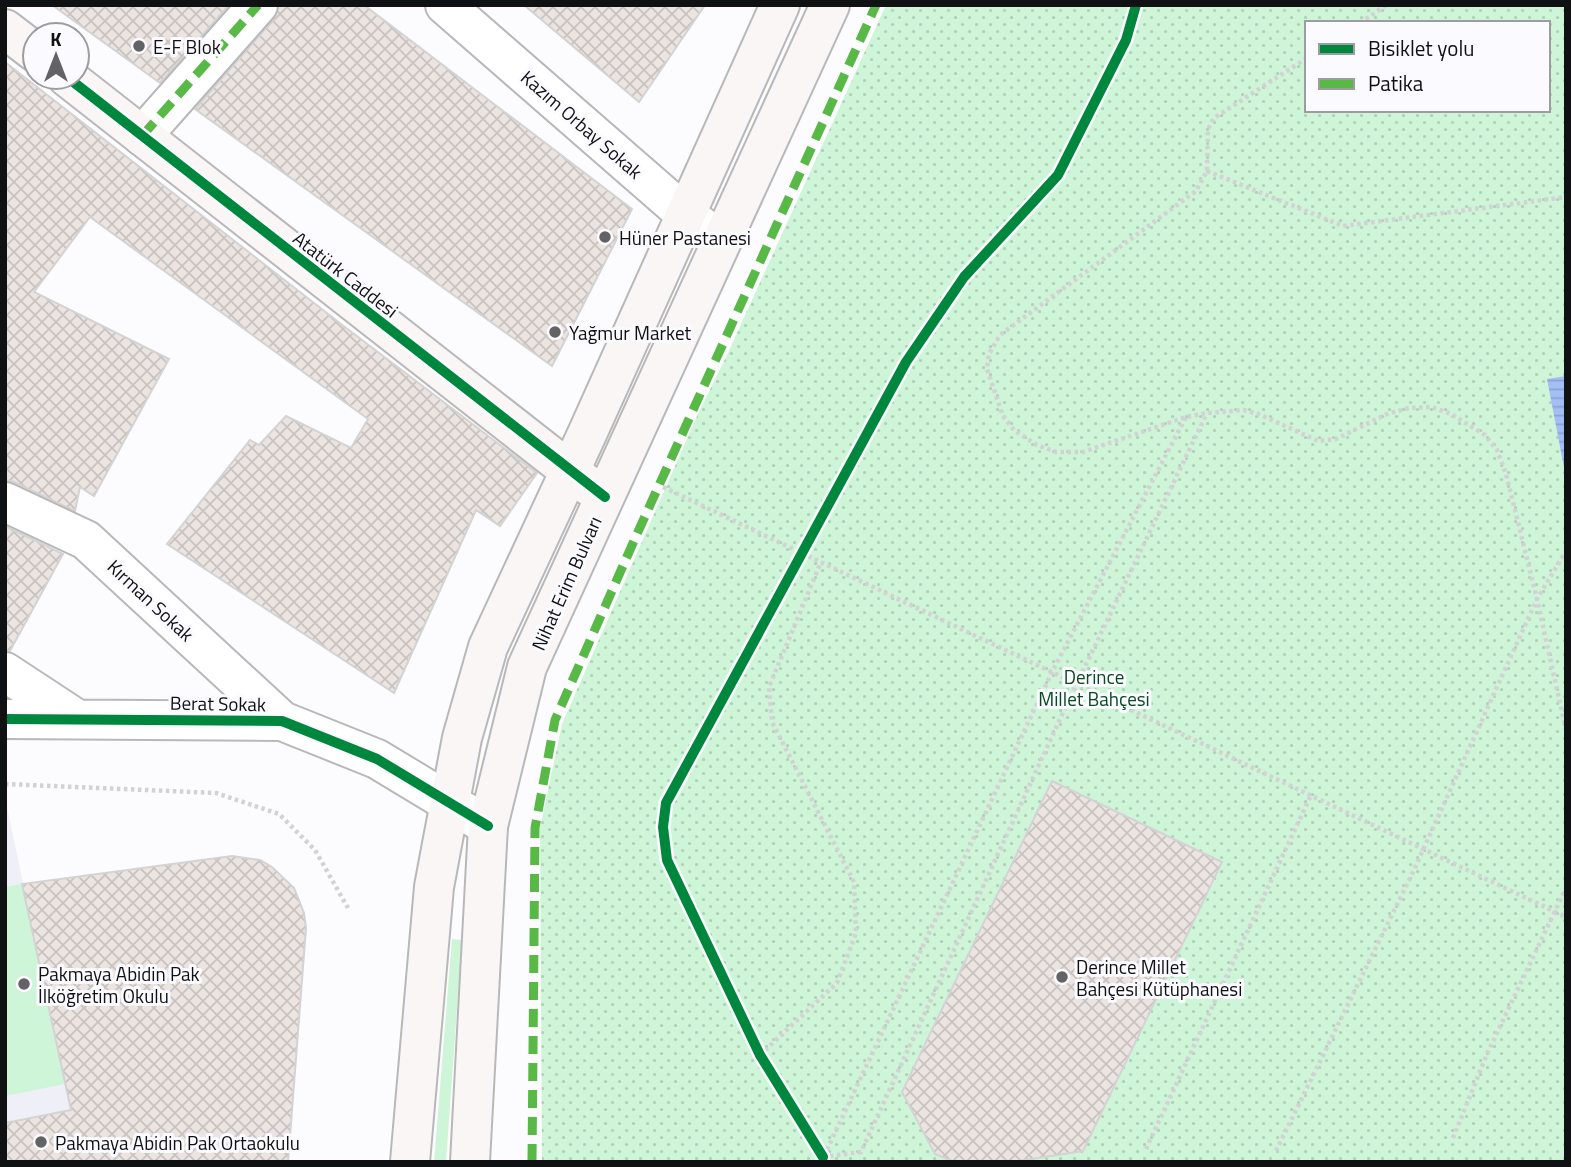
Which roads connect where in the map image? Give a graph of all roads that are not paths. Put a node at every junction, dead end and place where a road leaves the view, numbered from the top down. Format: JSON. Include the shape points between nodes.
{"nodes":[{"id":1,"x":258,"y":5,"type":"edge"},
{"id":2,"x":445,"y":5,"type":"edge"},
{"id":3,"x":780,"y":5,"type":"edge"},
{"id":4,"x":830,"y":5,"type":"edge"},
{"id":5,"x":5,"y":29,"type":"edge"},
{"id":6,"x":21,"y":41,"type":"edge"},
{"id":7,"x":85,"y":91,"type":"edge"},
{"id":8,"x":142,"y":136,"type":"junction"},
{"id":9,"x":685,"y":214,"type":"junction"},
{"id":10,"x":721,"y":241,"type":"junction"},
{"id":11,"x":569,"y":471,"type":"junction"},
{"id":12,"x":605,"y":497,"type":"junction"},
{"id":13,"x":5,"y":502,"type":"edge"},
{"id":14,"x":5,"y":672,"type":"edge"},
{"id":15,"x":75,"y":718,"type":"junction"},
{"id":16,"x":5,"y":719,"type":"edge"},
{"id":17,"x":282,"y":721,"type":"junction"},
{"id":18,"x":449,"y":802,"type":"junction"},
{"id":19,"x":488,"y":826,"type":"junction"},
{"id":20,"x":410,"y":1162,"type":"edge"},
{"id":21,"x":470,"y":1162,"type":"edge"}],
"edges":[{"from":1,"to":8,"type":"street"},
{"from":2,"to":9,"type":"street","name":"Kazım Orbay Sokak"},
{"from":3,"to":9,"type":"main road"},
{"from":4,"to":10,"type":"main road","name":"Nihat Erim Bulvarı"},
{"from":5,"to":6,"type":"main road"},
{"from":7,"to":8,"type":"main road","name":"Atatürk Caddesi"},
{"from":8,"to":11,"type":"main road","name":"Atatürk Caddesi"},
{"from":9,"to":10,"type":"street","name":"Kazım Orbay Sokak"},
{"from":9,"to":11,"type":"main road"},
{"from":10,"to":12,"type":"main road","name":"Nihat Erim Bulvarı"},
{"from":11,"to":12,"type":"main road","name":"Atatürk Caddesi"},
{"from":11,"to":18,"type":"main road","via":[[488,647],[461,738]]},
{"from":12,"to":19,"type":"main road","name":"Nihat Erim Bulvarı","via":[[527,667]]},
{"from":13,"to":17,"type":"street","name":"Kırman Sokak","via":[[86,540]]},
{"from":14,"to":15,"type":"street"},
{"from":15,"to":16,"type":"street","name":"Berat Sokak"},
{"from":15,"to":17,"type":"street","name":"Berat Sokak"},
{"from":17,"to":18,"type":"street","name":"Berat Sokak","via":[[377,759]]},
{"from":18,"to":19,"type":"street","name":"Berat Sokak"},
{"from":18,"to":20,"type":"main road","via":[[434,887]]},
{"from":19,"to":21,"type":"main road","name":"Nihat Erim Bulvarı"}]}
